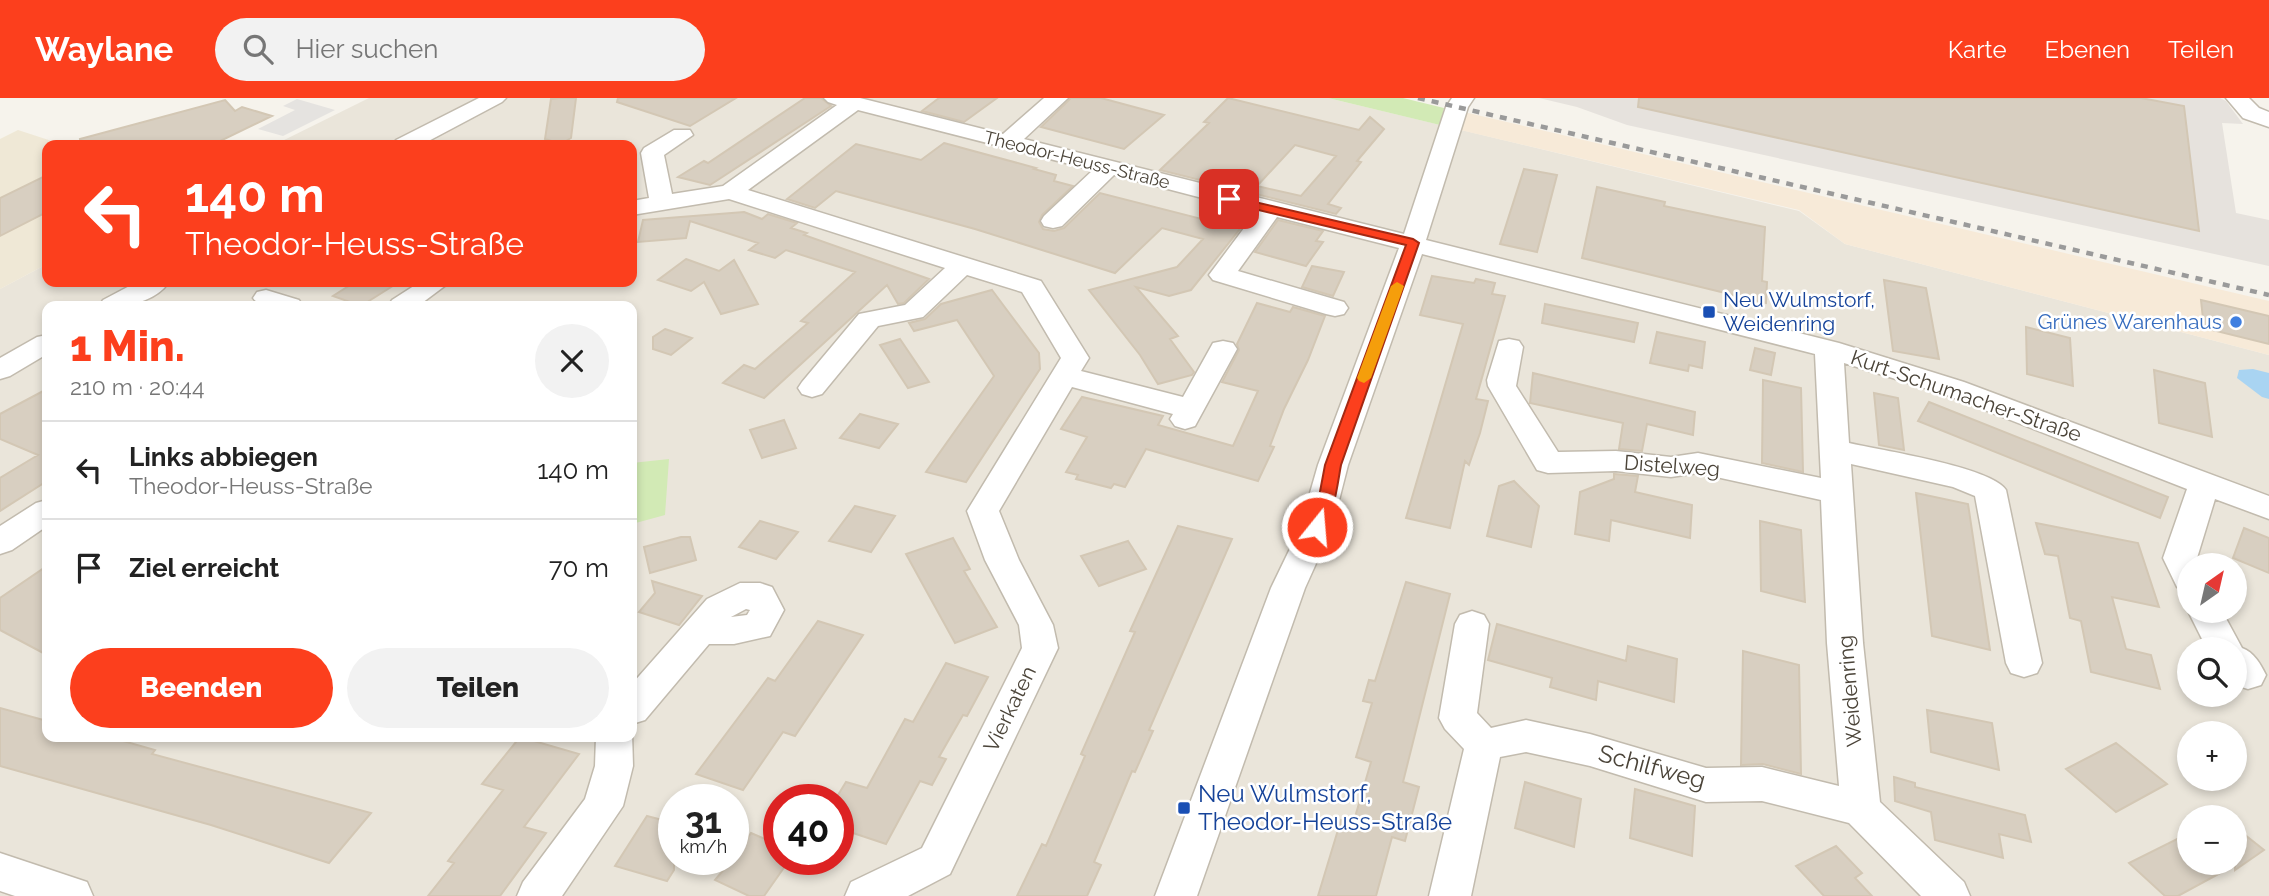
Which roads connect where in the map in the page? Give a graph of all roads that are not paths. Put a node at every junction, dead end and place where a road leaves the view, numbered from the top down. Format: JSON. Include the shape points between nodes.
{"nodes":[{"id":1,"x":495,"y":98,"type":"edge"},
{"id":2,"x":1058,"y":98,"type":"edge"},
{"id":3,"x":1463,"y":98,"type":"edge"},
{"id":4,"x":2237,"y":98,"type":"edge"},
{"id":5,"x":845,"y":101,"type":"edge"},
{"id":6,"x":909,"y":107,"type":"edge"},
{"id":7,"x":2269,"y":120,"type":"edge"},
{"id":8,"x":682,"y":135,"type":"dead end"},
{"id":9,"x":414,"y":140,"type":"edge"},
{"id":10,"x":1007,"y":142,"type":"junction"},
{"id":11,"x":1108,"y":168,"type":"junction"},
{"id":12,"x":730,"y":192,"type":"junction"},
{"id":13,"x":662,"y":203,"type":"junction"},
{"id":14,"x":637,"y":207,"type":"edge"},
{"id":15,"x":1270,"y":210,"type":"junction"},
{"id":16,"x":1054,"y":221,"type":"dead end"},
{"id":17,"x":1413,"y":243,"type":"junction"},
{"id":18,"x":963,"y":265,"type":"junction"},
{"id":19,"x":147,"y":287,"type":"edge"},
{"id":20,"x":430,"y":287,"type":"edge"},
{"id":21,"x":121,"y":301,"type":"edge"},
{"id":22,"x":408,"y":301,"type":"edge"},
{"id":23,"x":1335,"y":308,"type":"dead end"},
{"id":24,"x":42,"y":346,"type":"edge"},
{"id":25,"x":1509,"y":347,"type":"dead end"},
{"id":26,"x":1223,"y":349,"type":"dead end"},
{"id":27,"x":1829,"y":349,"type":"junction"},
{"id":28,"x":0,"y":370,"type":"edge"},
{"id":29,"x":1064,"y":376,"type":"junction"},
{"id":30,"x":812,"y":388,"type":"dead end"},
{"id":31,"x":1834,"y":450,"type":"junction"},
{"id":32,"x":2205,"y":482,"type":"junction"},
{"id":33,"x":1836,"y":492,"type":"junction"},
{"id":34,"x":2269,"y":508,"type":"edge"},
{"id":35,"x":42,"y":513,"type":"edge"},
{"id":36,"x":0,"y":542,"type":"edge"},
{"id":37,"x":2182,"y":553,"type":"edge"},
{"id":38,"x":1472,"y":624,"type":"dead end"},
{"id":39,"x":700,"y":630,"type":"dead end"},
{"id":40,"x":2024,"y":663,"type":"dead end"},
{"id":41,"x":637,"y":703,"type":"edge"},
{"id":42,"x":615,"y":742,"type":"edge"},
{"id":43,"x":1484,"y":745,"type":"junction"},
{"id":44,"x":1861,"y":809,"type":"junction"},
{"id":45,"x":0,"y":872,"type":"edge"},
{"id":46,"x":72,"y":896,"type":"edge"},
{"id":47,"x":538,"y":896,"type":"edge"},
{"id":48,"x":866,"y":896,"type":"edge"},
{"id":49,"x":1176,"y":896,"type":"edge"},
{"id":50,"x":1450,"y":896,"type":"edge"},
{"id":51,"x":1949,"y":896,"type":"edge"}],
"edges":[{"from":1,"to":9,"type":"street"},
{"from":2,"to":10,"type":"street"},
{"from":3,"to":17,"type":"street"},
{"from":4,"to":7,"type":"street","via":[[2251,113]]},
{"from":5,"to":6,"type":"street","name":"Theodor-Heuss-Straße"},
{"from":5,"to":12,"type":"street"},
{"from":6,"to":10,"type":"street","name":"Theodor-Heuss-Straße"},
{"from":8,"to":13,"type":"street","via":[[652,153]]},
{"from":10,"to":11,"type":"street","name":"Theodor-Heuss-Straße"},
{"from":11,"to":15,"type":"street","name":"Theodor-Heuss-Straße"},
{"from":11,"to":16,"type":"street"},
{"from":12,"to":13,"type":"street"},
{"from":12,"to":18,"type":"street","name":"Vierkaten"},
{"from":13,"to":14,"type":"street"},
{"from":15,"to":17,"type":"street","name":"Theodor-Heuss-Straße"},
{"from":15,"to":23,"type":"street","via":[[1222,275]]},
{"from":17,"to":27,"type":"street","name":"Kurt-Schumacher-Straße"},
{"from":17,"to":49,"type":"street","via":[[1333,465],[1307,556],[1288,587]]},
{"from":18,"to":29,"type":"street","name":"Vierkaten","via":[[1032,287],[1075,358]]},
{"from":18,"to":30,"type":"street","via":[[914,311],[869,320]]},
{"from":19,"to":21,"type":"street"},
{"from":20,"to":22,"type":"street"},
{"from":24,"to":28,"type":"street"},
{"from":25,"to":33,"type":"street","name":"Distelweg","via":[[1502,386],[1548,463],[1616,461],[1671,467],[1698,463]]},
{"from":26,"to":29,"type":"street","via":[[1188,414]]},
{"from":27,"to":31,"type":"street","name":"Weidenring"},
{"from":27,"to":32,"type":"street","name":"Kurt-Schumacher-Straße","via":[[1954,388]]},
{"from":29,"to":48,"type":"street","name":"Vierkaten","via":[[983,511],[1036,625],[1040,648],[936,861]]},
{"from":31,"to":33,"type":"street","name":"Weidenring"},
{"from":31,"to":40,"type":"street","via":[[1960,478],[1990,491]]},
{"from":32,"to":34,"type":"street","name":"Kurt-Schumacher-Straße"},
{"from":32,"to":37,"type":"street"},
{"from":33,"to":44,"type":"street","name":"Weidenring"},
{"from":35,"to":36,"type":"street"},
{"from":38,"to":43,"type":"street","via":[[1458,718]]},
{"from":39,"to":41,"type":"street"},
{"from":42,"to":47,"type":"street","via":[[614,766],[603,806]]},
{"from":43,"to":44,"type":"street","name":"Schilfweg","via":[[1526,736],[1706,785],[1762,784]]},
{"from":43,"to":50,"type":"street"},
{"from":44,"to":51,"type":"street"},
{"from":45,"to":46,"type":"street"}]}
